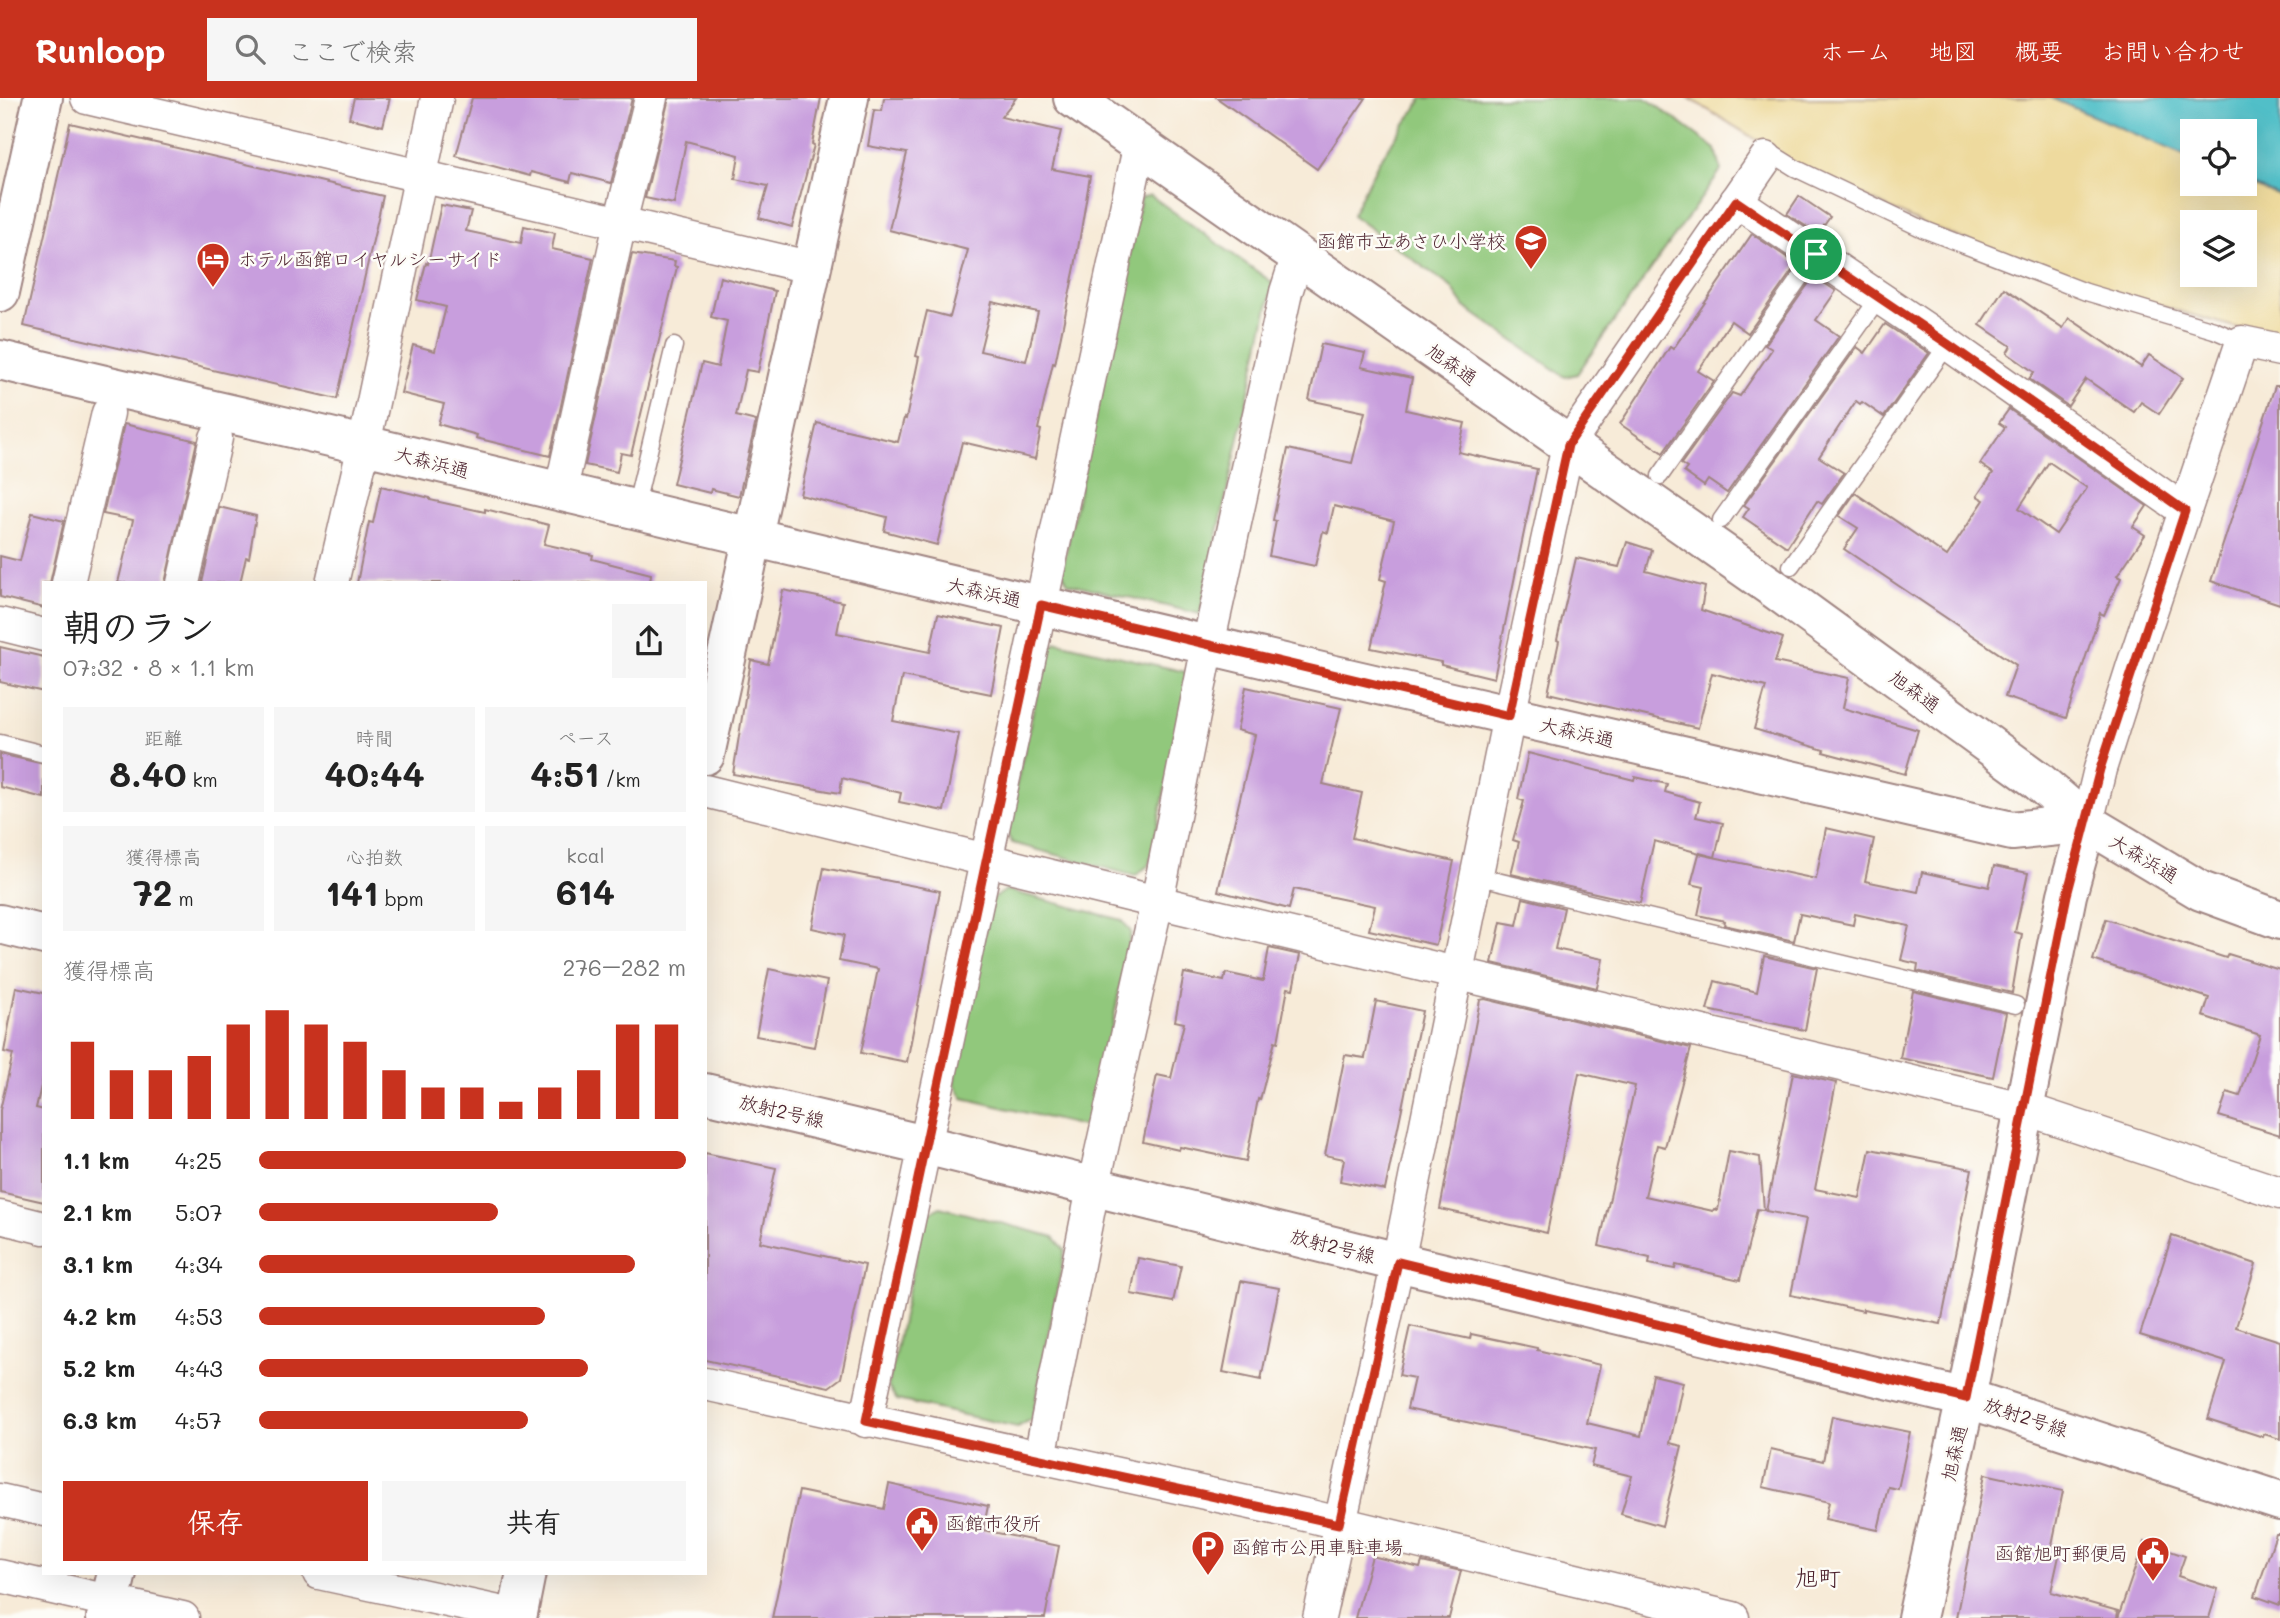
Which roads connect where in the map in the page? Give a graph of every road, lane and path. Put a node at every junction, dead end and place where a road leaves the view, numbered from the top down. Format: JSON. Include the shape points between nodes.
{"nodes":[{"id":1,"x":43,"y":98,"type":"edge"},
{"id":2,"x":87,"y":98,"type":"edge"},
{"id":3,"x":437,"y":98,"type":"edge"},
{"id":4,"x":651,"y":98,"type":"edge"},
{"id":5,"x":849,"y":98,"type":"edge"},
{"id":6,"x":1073,"y":98,"type":"edge"},
{"id":7,"x":1140,"y":143,"type":"junction"},
{"id":8,"x":1766,"y":158,"type":"joint"},
{"id":9,"x":419,"y":177,"type":"junction"},
{"id":10,"x":1736,"y":201,"type":"junction"},
{"id":11,"x":620,"y":223,"type":"junction"},
{"id":12,"x":1816,"y":254,"type":"junction"},
{"id":13,"x":1298,"y":256,"type":"junction"},
{"id":14,"x":813,"y":268,"type":"junction"},
{"id":15,"x":0,"y":292,"type":"edge"},
{"id":16,"x":1879,"y":298,"type":"junction"},
{"id":17,"x":2242,"y":342,"type":"junction"},
{"id":18,"x":1948,"y":344,"type":"junction"},
{"id":19,"x":674,"y":346,"type":"dead end"},
{"id":20,"x":2280,"y":350,"type":"edge"},
{"id":21,"x":0,"y":360,"type":"edge"},
{"id":22,"x":108,"y":413,"type":"dead end"},
{"id":23,"x":216,"y":438,"type":"dead end"},
{"id":24,"x":364,"y":445,"type":"junction"},
{"id":25,"x":1568,"y":445,"type":"junction"},
{"id":26,"x":1660,"y":477,"type":"dead end"},
{"id":27,"x":560,"y":494,"type":"junction"},
{"id":28,"x":2185,"y":511,"type":"junction"},
{"id":29,"x":635,"y":512,"type":"junction"},
{"id":30,"x":1721,"y":520,"type":"dead end"},
{"id":31,"x":752,"y":540,"type":"junction"},
{"id":32,"x":1791,"y":566,"type":"dead end"},
{"id":33,"x":68,"y":581,"type":"edge"},
{"id":34,"x":183,"y":581,"type":"edge"},
{"id":35,"x":332,"y":581,"type":"edge"},
{"id":36,"x":1041,"y":605,"type":"junction"},
{"id":37,"x":0,"y":624,"type":"edge"},
{"id":38,"x":42,"y":634,"type":"edge"},
{"id":39,"x":1208,"y":645,"type":"junction"},
{"id":40,"x":1509,"y":716,"type":"junction"},
{"id":41,"x":0,"y":743,"type":"edge"},
{"id":42,"x":707,"y":746,"type":"edge"},
{"id":43,"x":42,"y":754,"type":"edge"},
{"id":44,"x":707,"y":791,"type":"edge"},
{"id":45,"x":2087,"y":823,"type":"junction"},
{"id":46,"x":986,"y":860,"type":"junction"},
{"id":47,"x":1476,"y":876,"type":"junction"},
{"id":48,"x":1157,"y":902,"type":"junction"},
{"id":49,"x":2280,"y":920,"type":"edge"},
{"id":50,"x":0,"y":924,"type":"edge"},
{"id":51,"x":42,"y":934,"type":"edge"},
{"id":52,"x":1458,"y":973,"type":"junction"},
{"id":53,"x":2016,"y":1005,"type":"dead end"},
{"id":54,"x":707,"y":1093,"type":"edge"},
{"id":55,"x":2025,"y":1109,"type":"junction"},
{"id":56,"x":925,"y":1145,"type":"junction"},
{"id":57,"x":1093,"y":1188,"type":"junction"},
{"id":58,"x":2280,"y":1193,"type":"edge"},
{"id":59,"x":0,"y":1217,"type":"edge"},
{"id":60,"x":42,"y":1228,"type":"edge"},
{"id":61,"x":1398,"y":1262,"type":"junction"},
{"id":62,"x":707,"y":1384,"type":"edge"},
{"id":63,"x":1966,"y":1398,"type":"junction"},
{"id":64,"x":866,"y":1421,"type":"junction"},
{"id":65,"x":1040,"y":1457,"type":"junction"},
{"id":66,"x":0,"y":1500,"type":"edge"},
{"id":67,"x":2280,"y":1501,"type":"edge"},
{"id":68,"x":42,"y":1510,"type":"edge"},
{"id":69,"x":1339,"y":1524,"type":"junction"},
{"id":70,"x":328,"y":1575,"type":"edge"},
{"id":71,"x":526,"y":1575,"type":"edge"},
{"id":72,"x":0,"y":1576,"type":"edge"},
{"id":73,"x":111,"y":1597,"type":"edge"},
{"id":74,"x":517,"y":1617,"type":"edge"},
{"id":75,"x":183,"y":1618,"type":"edge"},
{"id":76,"x":1319,"y":1618,"type":"edge"},
{"id":77,"x":1733,"y":1618,"type":"edge"},
{"id":78,"x":1917,"y":1618,"type":"edge"}],
"edges":[{"from":1,"to":15,"type":"street"},
{"from":2,"to":9,"type":"street"},
{"from":3,"to":9,"type":"street"},
{"from":4,"to":11,"type":"street"},
{"from":5,"to":14,"type":"street"},
{"from":6,"to":7,"type":"street","name":"旭森通"},
{"from":7,"to":13,"type":"street","name":"旭森通"},
{"from":7,"to":36,"type":"street"},
{"from":8,"to":10,"type":"street"},
{"from":8,"to":17,"type":"lane","via":[[1771,153],[1923,229],[2086,292]]},
{"from":9,"to":11,"type":"street"},
{"from":9,"to":24,"type":"street"},
{"from":10,"to":12,"type":"street"},
{"from":10,"to":25,"type":"street"},
{"from":11,"to":14,"type":"street"},
{"from":11,"to":27,"type":"street"},
{"from":12,"to":16,"type":"street"},
{"from":12,"to":26,"type":"lane"},
{"from":13,"to":25,"type":"street","name":"旭森通"},
{"from":13,"to":39,"type":"street"},
{"from":14,"to":31,"type":"street"},
{"from":16,"to":18,"type":"street"},
{"from":16,"to":30,"type":"lane"},
{"from":17,"to":20,"type":"street"},
{"from":17,"to":28,"type":"street"},
{"from":18,"to":28,"type":"street"},
{"from":18,"to":32,"type":"lane"},
{"from":19,"to":29,"type":"lane"},
{"from":21,"to":24,"type":"street","name":"大森浜通"},
{"from":22,"to":33,"type":"street"},
{"from":23,"to":34,"type":"street"},
{"from":24,"to":27,"type":"street","name":"大森浜通"},
{"from":24,"to":35,"type":"street"},
{"from":25,"to":40,"type":"street"},
{"from":25,"to":45,"type":"street","name":"旭森通","via":[[2037,780]]},
{"from":27,"to":29,"type":"street","name":"大森浜通"},
{"from":28,"to":45,"type":"street","via":[[2100,769]]},
{"from":29,"to":31,"type":"street","name":"大森浜通"},
{"from":31,"to":36,"type":"street","name":"大森浜通"},
{"from":31,"to":42,"type":"street"},
{"from":36,"to":39,"type":"street","name":"大森浜通"},
{"from":36,"to":46,"type":"street"},
{"from":37,"to":38,"type":"street"},
{"from":39,"to":40,"type":"street","name":"大森浜通"},
{"from":39,"to":48,"type":"street"},
{"from":40,"to":45,"type":"street","name":"大森浜通","via":[[2012,831]]},
{"from":40,"to":47,"type":"street"},
{"from":41,"to":43,"type":"lane"},
{"from":44,"to":46,"type":"street"},
{"from":45,"to":49,"type":"street","name":"大森浜通","via":[[2201,891]]},
{"from":45,"to":55,"type":"street","name":"旭森通","via":[[2067,895]]},
{"from":46,"to":48,"type":"street"},
{"from":46,"to":56,"type":"street"},
{"from":47,"to":52,"type":"street"},
{"from":47,"to":53,"type":"lane"},
{"from":48,"to":52,"type":"street"},
{"from":48,"to":57,"type":"street"},
{"from":50,"to":51,"type":"street"},
{"from":52,"to":55,"type":"street"},
{"from":52,"to":61,"type":"street"},
{"from":54,"to":56,"type":"street","name":"放射2号線"},
{"from":55,"to":58,"type":"street"},
{"from":55,"to":63,"type":"street","name":"旭森通"},
{"from":56,"to":57,"type":"street","name":"放射2号線"},
{"from":56,"to":64,"type":"street"},
{"from":57,"to":61,"type":"street","name":"放射2号線"},
{"from":57,"to":65,"type":"street"},
{"from":59,"to":60,"type":"street"},
{"from":61,"to":63,"type":"street","name":"放射2号線"},
{"from":61,"to":69,"type":"street"},
{"from":62,"to":64,"type":"street"},
{"from":63,"to":67,"type":"street","name":"放射2号線"},
{"from":63,"to":78,"type":"street","name":"旭森通"},
{"from":64,"to":65,"type":"street"},
{"from":65,"to":69,"type":"street"},
{"from":66,"to":68,"type":"street"},
{"from":69,"to":76,"type":"street"},
{"from":69,"to":77,"type":"street"},
{"from":70,"to":74,"type":"street"},
{"from":71,"to":74,"type":"street"},
{"from":72,"to":73,"type":"street"},
{"from":73,"to":75,"type":"street"}]}
